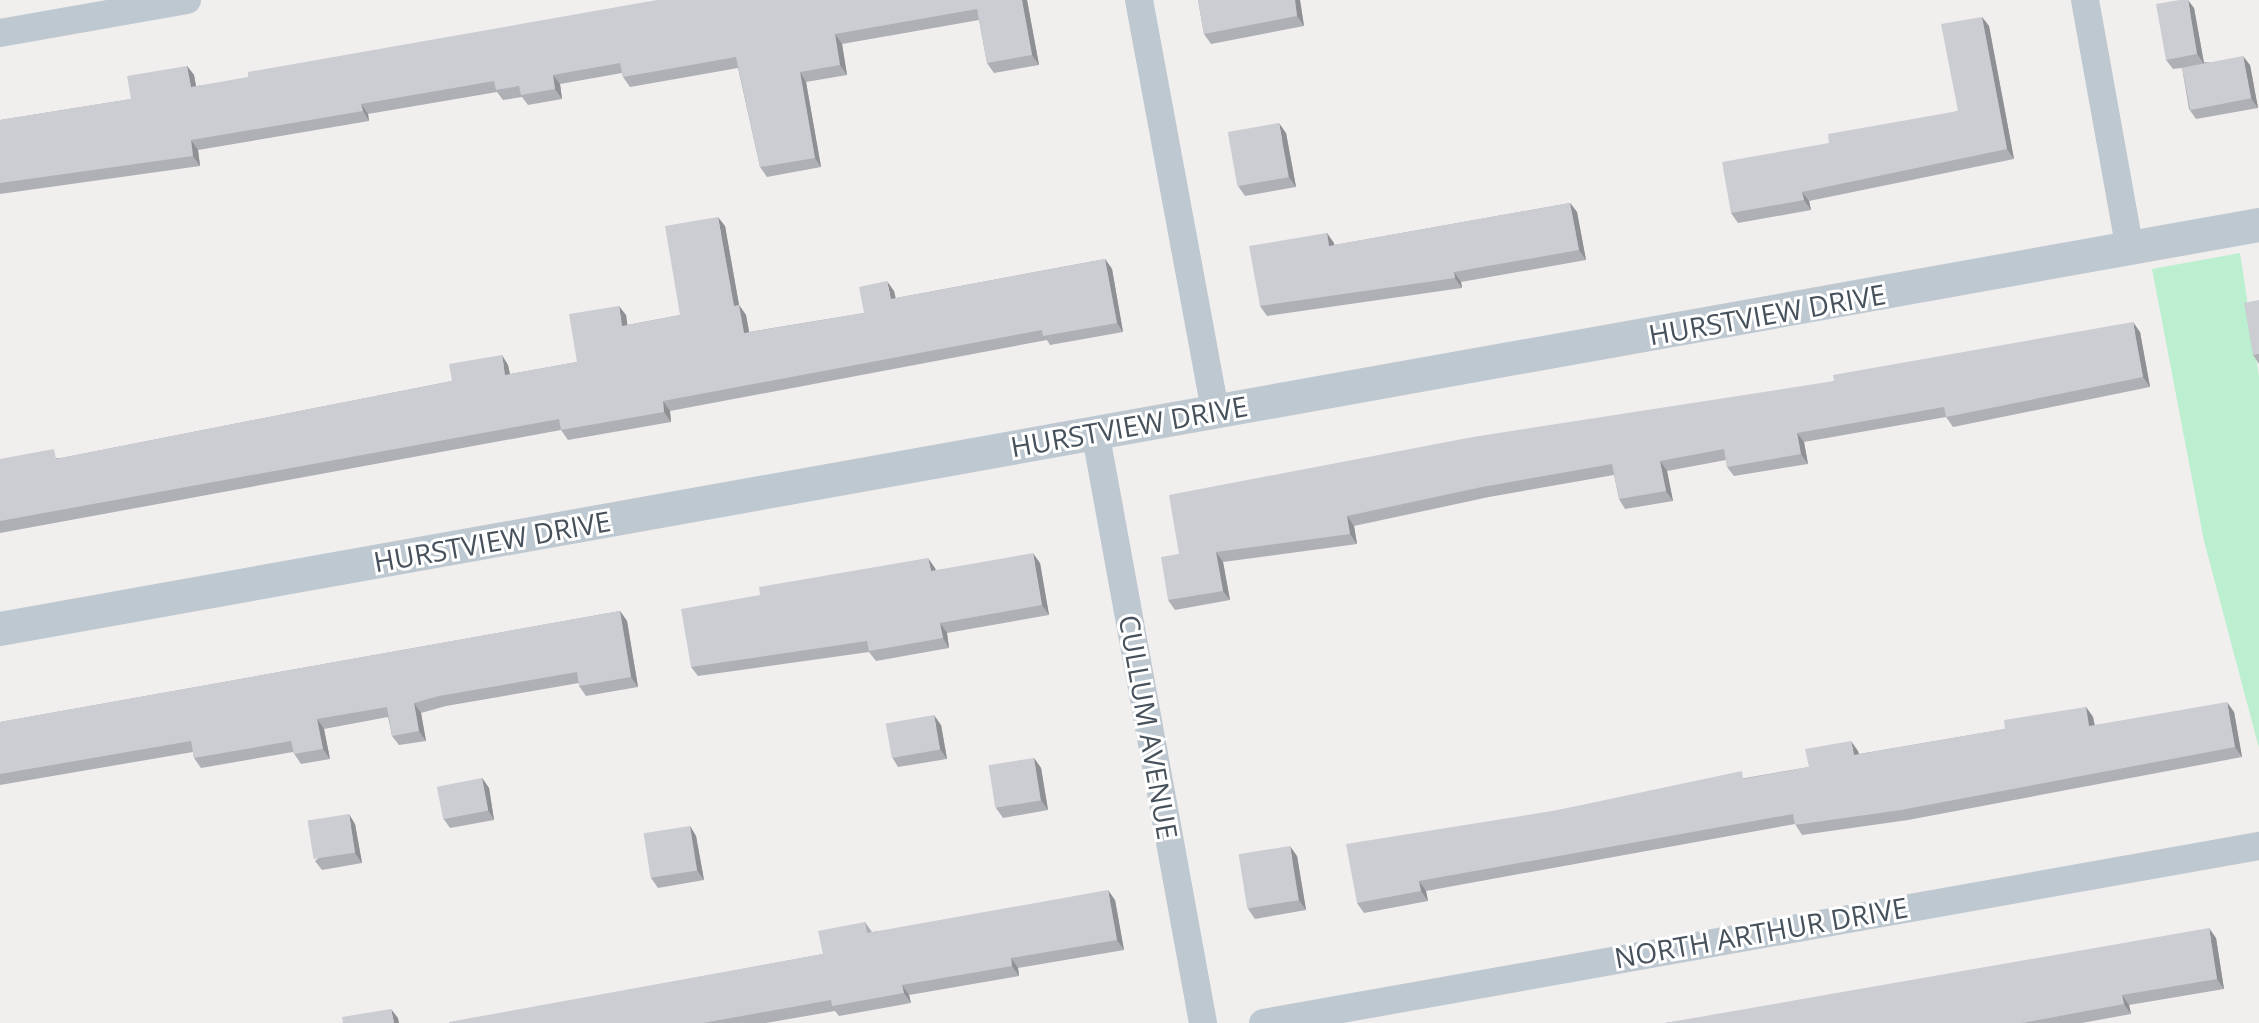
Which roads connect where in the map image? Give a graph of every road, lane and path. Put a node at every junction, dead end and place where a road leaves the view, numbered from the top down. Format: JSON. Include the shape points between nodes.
{"nodes":[{"id":1,"x":187,"y":0,"type":"edge"},
{"id":2,"x":1139,"y":0,"type":"edge"},
{"id":3,"x":2085,"y":0,"type":"edge"},
{"id":4,"x":0,"y":33,"type":"edge"},
{"id":5,"x":2259,"y":225,"type":"edge"},
{"id":6,"x":2130,"y":249,"type":"junction"},
{"id":7,"x":1215,"y":411,"type":"junction"},
{"id":8,"x":1095,"y":431,"type":"junction"},
{"id":9,"x":0,"y":629,"type":"edge"},
{"id":10,"x":2259,"y":846,"type":"edge"},
{"id":11,"x":1203,"y":1023,"type":"edge"},
{"id":12,"x":1263,"y":1023,"type":"edge"}],
"edges":[{"from":1,"to":4,"type":"street"},
{"from":2,"to":7,"type":"street"},
{"from":3,"to":6,"type":"street"},
{"from":5,"to":6,"type":"street","name":"HURSTVIEW DRIVE"},
{"from":6,"to":7,"type":"street","name":"HURSTVIEW DRIVE"},
{"from":7,"to":8,"type":"street","name":"HURSTVIEW DRIVE"},
{"from":8,"to":9,"type":"street","name":"HURSTVIEW DRIVE"},
{"from":8,"to":11,"type":"street","name":"CULLUM AVENUE"},
{"from":10,"to":12,"type":"street","name":"NORTH ARTHUR DRIVE"}]}
